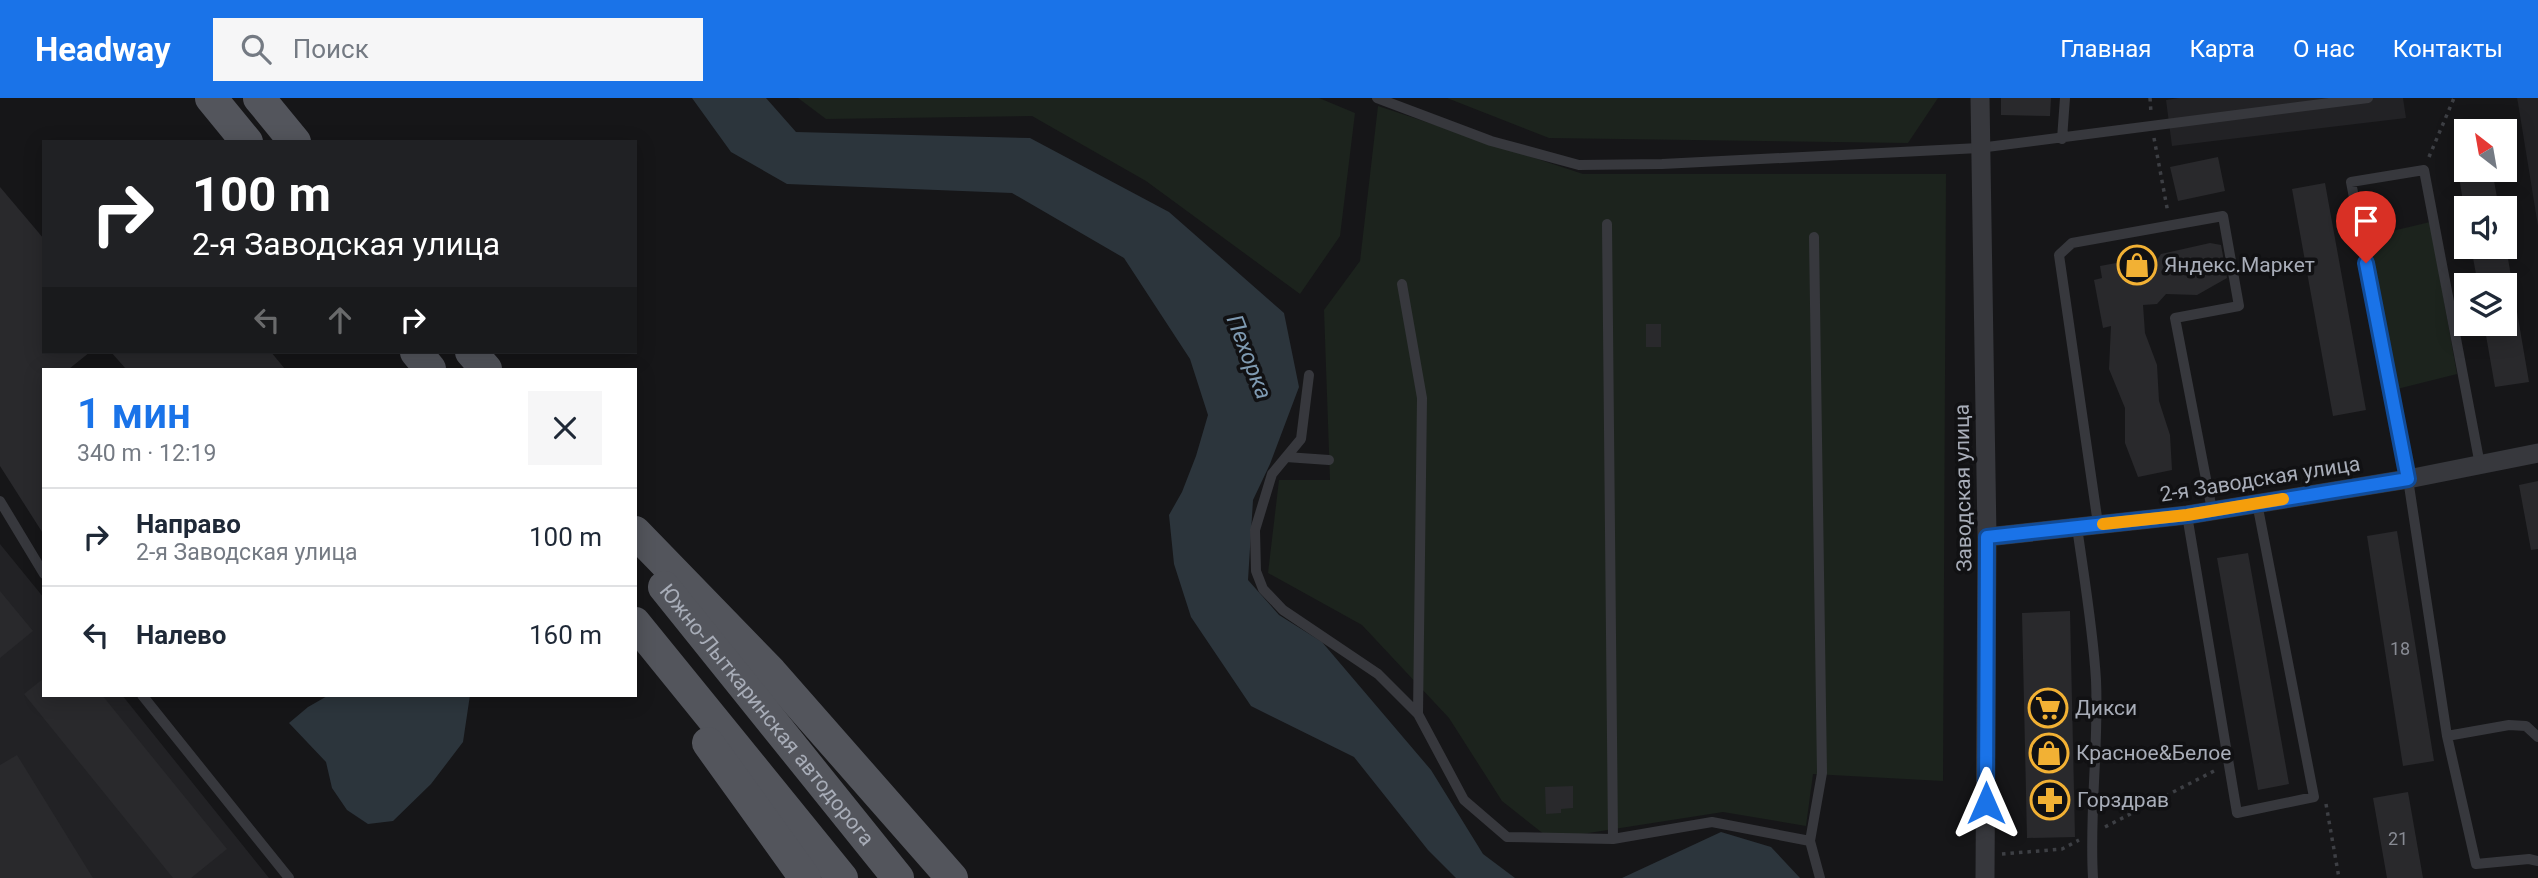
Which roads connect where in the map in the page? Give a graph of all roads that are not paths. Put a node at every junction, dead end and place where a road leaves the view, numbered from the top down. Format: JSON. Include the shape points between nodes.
{"nodes":[{"id":1,"x":211,"y":98,"type":"edge"},
{"id":2,"x":259,"y":98,"type":"edge"},
{"id":3,"x":1377,"y":98,"type":"edge"},
{"id":4,"x":1980,"y":98,"type":"edge"},
{"id":5,"x":2065,"y":98,"type":"edge"},
{"id":6,"x":2368,"y":98,"type":"edge"},
{"id":7,"x":289,"y":135,"type":"edge"},
{"id":8,"x":2062,"y":139,"type":"junction"},
{"id":9,"x":245,"y":140,"type":"edge"},
{"id":10,"x":1979,"y":148,"type":"junction"},
{"id":11,"x":1607,"y":224,"type":"dead end"},
{"id":12,"x":1814,"y":237,"type":"dead end"},
{"id":13,"x":1402,"y":284,"type":"dead end"},
{"id":14,"x":418,"y":354,"type":"edge"},
{"id":15,"x":473,"y":354,"type":"edge"},
{"id":16,"x":429,"y":368,"type":"edge"},
{"id":17,"x":485,"y":368,"type":"edge"},
{"id":18,"x":1309,"y":374,"type":"dead end"},
{"id":19,"x":2538,"y":453,"type":"edge"},
{"id":20,"x":1286,"y":457,"type":"junction"},
{"id":21,"x":1329,"y":460,"type":"dead end"},
{"id":22,"x":2480,"y":465,"type":"junction"},
{"id":23,"x":2408,"y":479,"type":"junction"},
{"id":24,"x":0,"y":501,"type":"edge"},
{"id":25,"x":2257,"y":503,"type":"junction"},
{"id":26,"x":2212,"y":510,"type":"junction"},
{"id":27,"x":2187,"y":515,"type":"junction"},
{"id":28,"x":2098,"y":524,"type":"junction"},
{"id":29,"x":2077,"y":527,"type":"junction"},
{"id":30,"x":637,"y":534,"type":"edge"},
{"id":31,"x":1987,"y":537,"type":"junction"},
{"id":32,"x":637,"y":554,"type":"edge"},
{"id":33,"x":42,"y":571,"type":"edge"},
{"id":34,"x":637,"y":625,"type":"edge"},
{"id":35,"x":637,"y":646,"type":"edge"},
{"id":36,"x":144,"y":697,"type":"edge"},
{"id":37,"x":1418,"y":714,"type":"junction"},
{"id":38,"x":2447,"y":736,"type":"junction"},
{"id":39,"x":2538,"y":737,"type":"edge"},
{"id":40,"x":1613,"y":839,"type":"junction"},
{"id":41,"x":1810,"y":841,"type":"junction"},
{"id":42,"x":2538,"y":861,"type":"edge"},
{"id":43,"x":289,"y":878,"type":"edge"},
{"id":44,"x":805,"y":878,"type":"edge"},
{"id":45,"x":842,"y":878,"type":"edge"},
{"id":46,"x":898,"y":878,"type":"edge"},
{"id":47,"x":952,"y":878,"type":"edge"},
{"id":48,"x":1820,"y":878,"type":"edge"},
{"id":49,"x":1985,"y":878,"type":"edge"},
{"id":50,"x":2094,"y":878,"type":"edge"}],
"edges":[{"from":1,"to":9,"type":"main road"},
{"from":2,"to":7,"type":"main road"},
{"from":3,"to":10,"type":"lane","via":[[1491,141],[1579,165]]},
{"from":4,"to":10,"type":"street","name":"Заводская улица"},
{"from":5,"to":8,"type":"lane"},
{"from":6,"to":8,"type":"lane"},
{"from":8,"to":10,"type":"lane"},
{"from":10,"to":31,"type":"street","name":"Заводская улица"},
{"from":11,"to":40,"type":"lane"},
{"from":12,"to":41,"type":"lane","via":[[1822,773]]},
{"from":13,"to":37,"type":"lane","via":[[1422,398]]},
{"from":14,"to":16,"type":"main road"},
{"from":15,"to":17,"type":"main road"},
{"from":18,"to":20,"type":"lane","via":[[1301,439]]},
{"from":19,"to":22,"type":"street","name":"2-я Заводская улица"},
{"from":20,"to":21,"type":"lane"},
{"from":20,"to":37,"type":"lane","via":[[1272,474],[1255,530],[1256,571],[1263,589],[1283,610],[1378,674]]},
{"from":22,"to":23,"type":"street","name":"2-я Заводская улица"},
{"from":22,"to":23,"type":"lane","via":[[2424,170],[2351,182]]},
{"from":23,"to":25,"type":"street","name":"2-я Заводская улица"},
{"from":23,"to":38,"type":"lane"},
{"from":24,"to":33,"type":"lane"},
{"from":25,"to":26,"type":"street","name":"2-я Заводская улица"},
{"from":25,"to":27,"type":"lane","via":[[2314,797],[2237,813]]},
{"from":26,"to":27,"type":"street","name":"2-я Заводская улица"},
{"from":26,"to":28,"type":"lane","via":[[2175,318],[2239,306],[2222,216],[2072,243],[2059,255]]},
{"from":27,"to":28,"type":"street","name":"2-я Заводская улица"},
{"from":28,"to":29,"type":"street","name":"2-я Заводская улица"},
{"from":29,"to":31,"type":"street","name":"2-я Заводская улица"},
{"from":29,"to":50,"type":"lane","via":[[2096,680]]},
{"from":30,"to":47,"type":"main road","via":[[771,672]]},
{"from":31,"to":49,"type":"street","name":"Заводская улица"},
{"from":32,"to":46,"type":"main road","name":"Южно-Лыткаринская автодорога"},
{"from":34,"to":45,"type":"main road","name":"Южно-Лыткаринская автодорога"},
{"from":35,"to":44,"type":"main road"},
{"from":36,"to":43,"type":"lane"},
{"from":37,"to":40,"type":"lane","via":[[1464,800],[1507,837]]},
{"from":38,"to":39,"type":"lane","via":[[2509,725],[2526,726]]},
{"from":38,"to":42,"type":"lane","via":[[2476,864]]},
{"from":40,"to":41,"type":"lane","via":[[1712,822]]},
{"from":41,"to":48,"type":"lane"}]}
